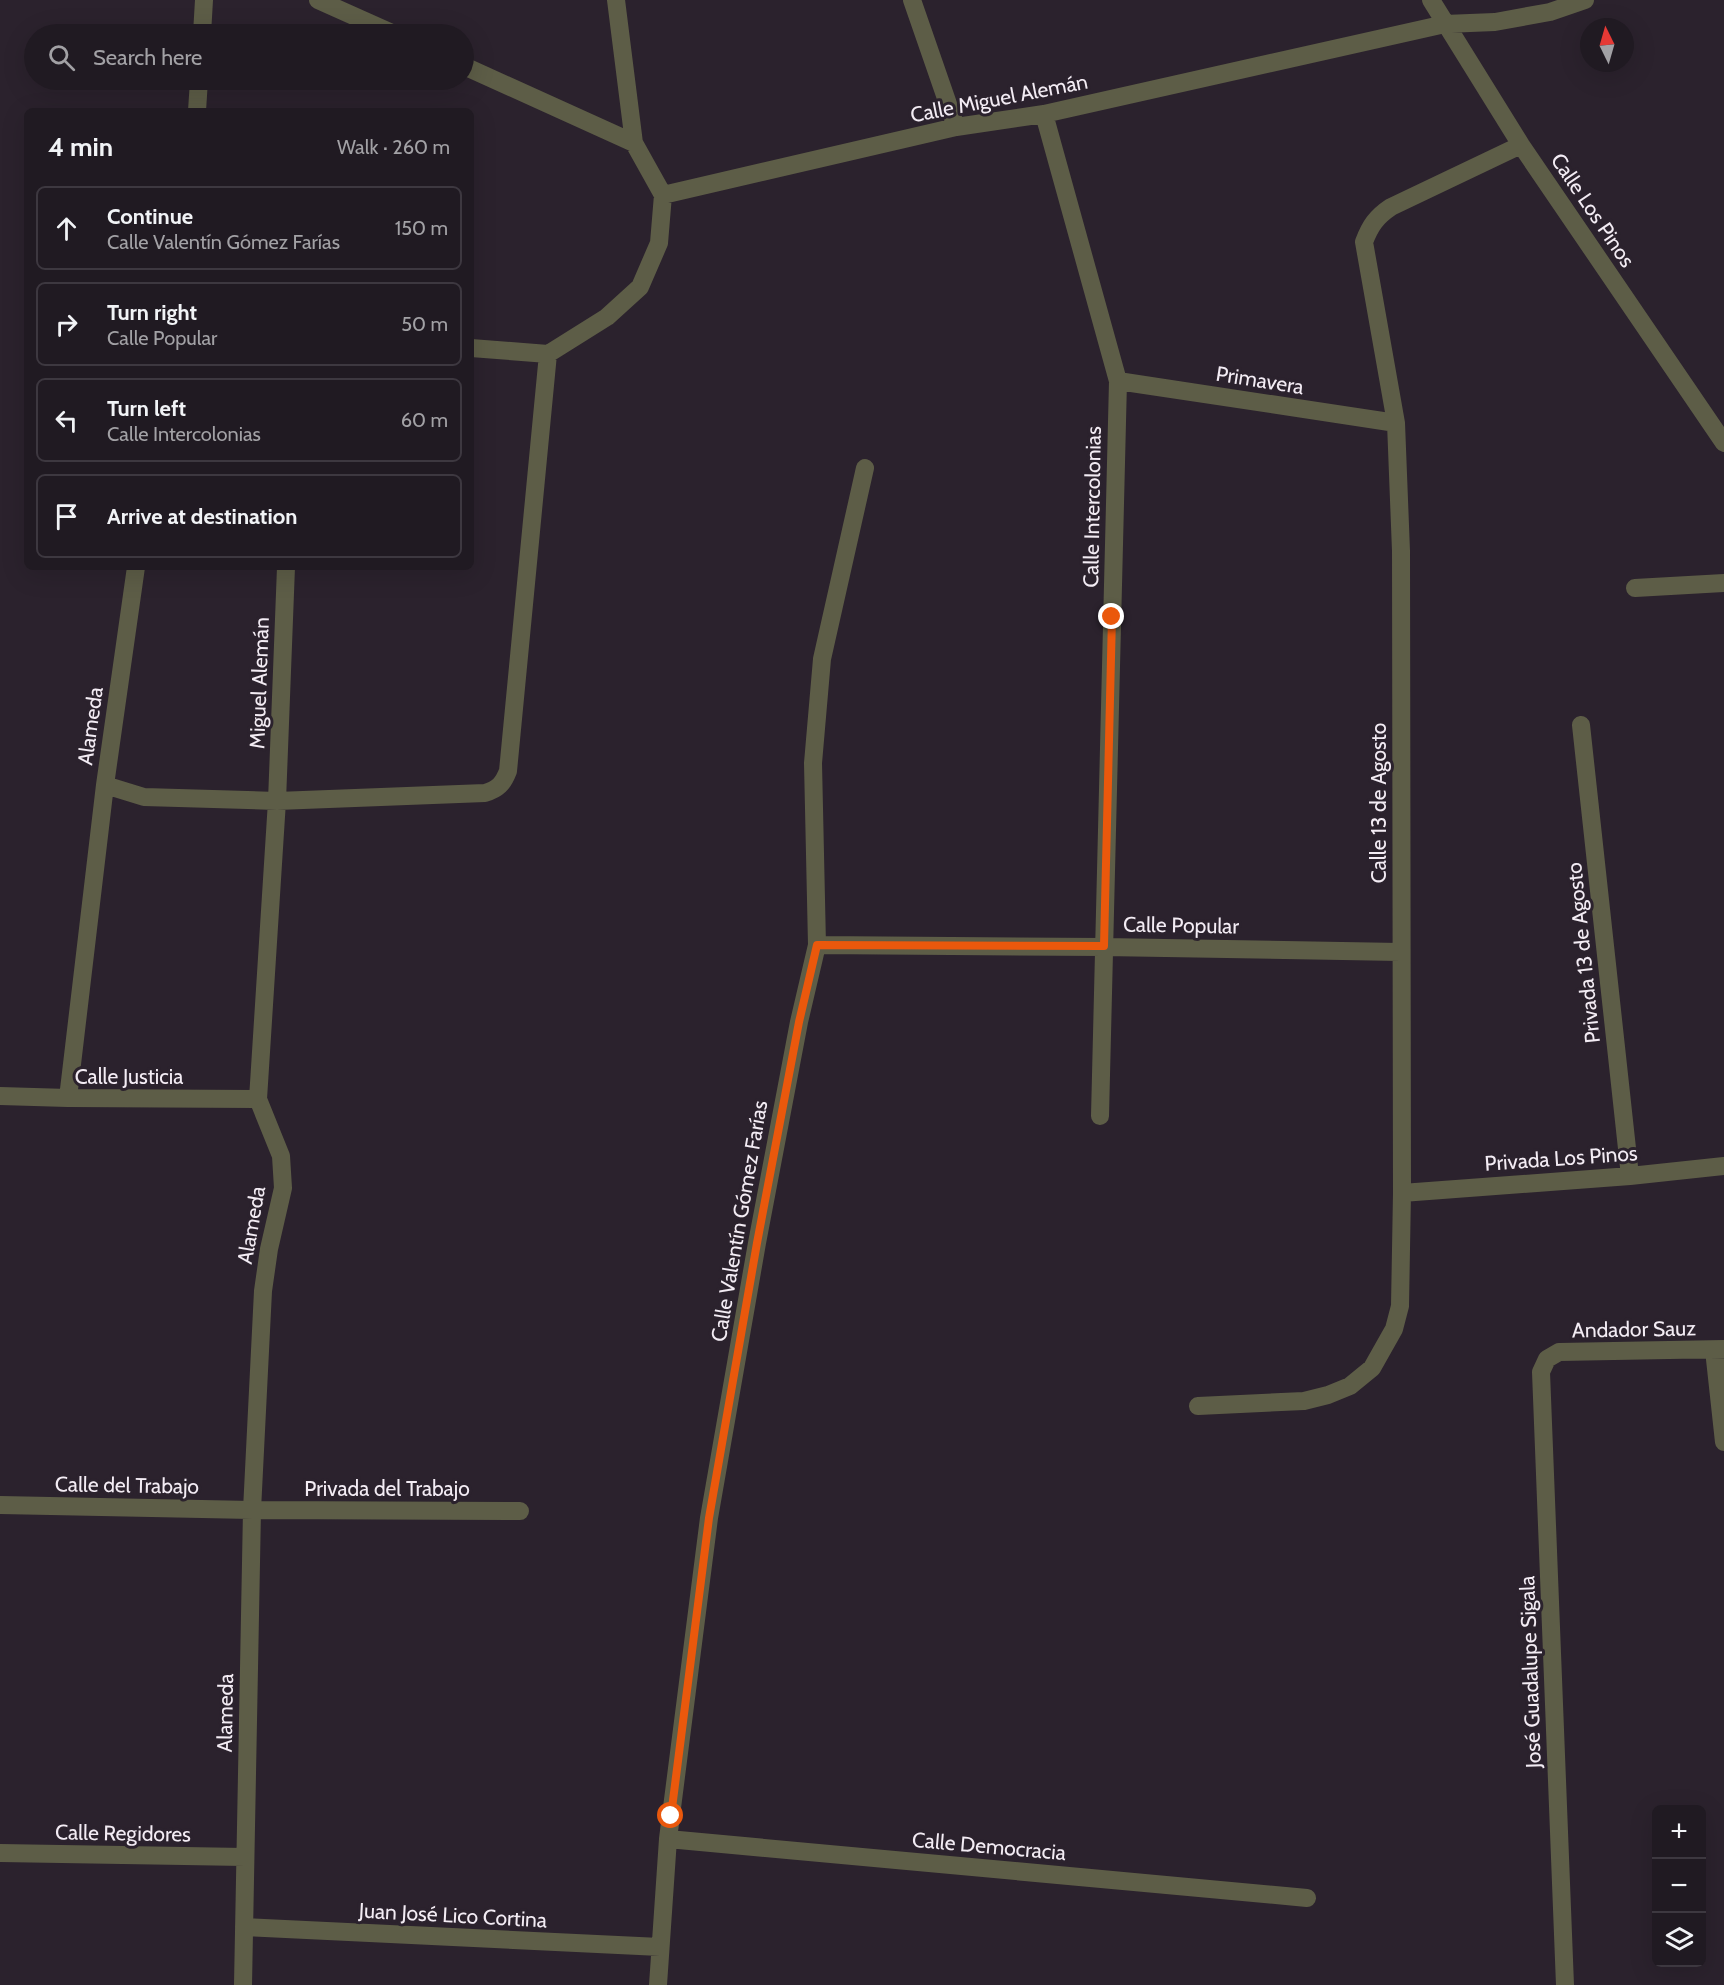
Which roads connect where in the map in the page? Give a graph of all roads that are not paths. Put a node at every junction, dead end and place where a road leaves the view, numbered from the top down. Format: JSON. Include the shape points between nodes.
{"nodes":[{"id":1,"x":204,"y":0,"type":"edge"},
{"id":2,"x":318,"y":0,"type":"edge"},
{"id":3,"x":616,"y":0,"type":"edge"},
{"id":4,"x":912,"y":0,"type":"edge"},
{"id":5,"x":1431,"y":0,"type":"edge"},
{"id":6,"x":1585,"y":0,"type":"edge"},
{"id":7,"x":203,"y":24,"type":"edge"},
{"id":8,"x":372,"y":24,"type":"edge"},
{"id":9,"x":1445,"y":24,"type":"junction"},
{"id":10,"x":474,"y":71,"type":"edge"},
{"id":11,"x":198,"y":90,"type":"edge"},
{"id":12,"x":197,"y":108,"type":"edge"},
{"id":13,"x":1044,"y":114,"type":"junction"},
{"id":14,"x":956,"y":127,"type":"junction"},
{"id":15,"x":634,"y":143,"type":"junction"},
{"id":16,"x":1521,"y":145,"type":"junction"},
{"id":17,"x":663,"y":195,"type":"junction"},
{"id":18,"x":474,"y":348,"type":"edge"},
{"id":19,"x":548,"y":354,"type":"junction"},
{"id":20,"x":1118,"y":381,"type":"junction"},
{"id":21,"x":1396,"y":423,"type":"junction"},
{"id":22,"x":1724,"y":442,"type":"edge"},
{"id":23,"x":865,"y":468,"type":"dead end"},
{"id":24,"x":136,"y":570,"type":"edge"},
{"id":25,"x":286,"y":570,"type":"edge"},
{"id":26,"x":1724,"y":583,"type":"edge"},
{"id":27,"x":1635,"y":588,"type":"dead end"},
{"id":28,"x":1581,"y":726,"type":"dead end"},
{"id":29,"x":105,"y":785,"type":"junction"},
{"id":30,"x":277,"y":801,"type":"junction"},
{"id":31,"x":817,"y":945,"type":"junction"},
{"id":32,"x":1104,"y":946,"type":"junction"},
{"id":33,"x":1400,"y":952,"type":"junction"},
{"id":34,"x":0,"y":1096,"type":"edge"},
{"id":35,"x":68,"y":1098,"type":"junction"},
{"id":36,"x":258,"y":1099,"type":"junction"},
{"id":37,"x":1100,"y":1116,"type":"dead end"},
{"id":38,"x":1724,"y":1166,"type":"edge"},
{"id":39,"x":1630,"y":1176,"type":"junction"},
{"id":40,"x":1402,"y":1193,"type":"junction"},
{"id":41,"x":1719,"y":1350,"type":"edge"},
{"id":42,"x":1547,"y":1359,"type":"joint"},
{"id":43,"x":1198,"y":1406,"type":"dead end"},
{"id":44,"x":1724,"y":1442,"type":"edge"},
{"id":45,"x":0,"y":1505,"type":"edge"},
{"id":46,"x":252,"y":1510,"type":"junction"},
{"id":47,"x":520,"y":1511,"type":"dead end"},
{"id":48,"x":668,"y":1839,"type":"junction"},
{"id":49,"x":0,"y":1853,"type":"edge"},
{"id":50,"x":245,"y":1857,"type":"junction"},
{"id":51,"x":1307,"y":1898,"type":"dead end"},
{"id":52,"x":244,"y":1927,"type":"junction"},
{"id":53,"x":660,"y":1947,"type":"junction"},
{"id":54,"x":243,"y":1985,"type":"edge"},
{"id":55,"x":658,"y":1985,"type":"edge"},
{"id":56,"x":1565,"y":1985,"type":"edge"}],
"edges":[{"from":1,"to":7,"type":"street"},
{"from":2,"to":8,"type":"street"},
{"from":3,"to":15,"type":"street"},
{"from":4,"to":14,"type":"street"},
{"from":5,"to":9,"type":"street","name":"Calle Los Pinos"},
{"from":6,"to":9,"type":"street","name":"Calle Miguel Alemán","via":[[1550,12],[1495,22]]},
{"from":9,"to":13,"type":"street","name":"Calle Miguel Alemán"},
{"from":9,"to":16,"type":"street","name":"Calle Los Pinos"},
{"from":10,"to":15,"type":"street"},
{"from":11,"to":12,"type":"street"},
{"from":13,"to":14,"type":"street","name":"Calle Miguel Alemán"},
{"from":13,"to":20,"type":"street","name":"Calle Intercolonias"},
{"from":14,"to":17,"type":"street","name":"Calle Miguel Alemán"},
{"from":15,"to":17,"type":"street"},
{"from":16,"to":21,"type":"street","name":"Calle 13 de Agosto","via":[[1391,207],[1370,226],[1364,242],[1366,261]]},
{"from":16,"to":22,"type":"street","name":"Calle Los Pinos"},
{"from":17,"to":19,"type":"street","via":[[659,243],[640,287],[607,318]]},
{"from":18,"to":19,"type":"street"},
{"from":19,"to":30,"type":"street","via":[[504,782],[485,793]]},
{"from":20,"to":21,"type":"street","name":"Primavera"},
{"from":20,"to":32,"type":"street","name":"Calle Intercolonias"},
{"from":21,"to":33,"type":"street","name":"Calle 13 de Agosto","via":[[1401,551]]},
{"from":23,"to":31,"type":"street","name":"Calle Valentín Gómez Farías","via":[[822,659],[813,763]]},
{"from":24,"to":29,"type":"street","name":"Alameda"},
{"from":25,"to":30,"type":"street","name":"Miguel Alemán"},
{"from":26,"to":27,"type":"street"},
{"from":28,"to":39,"type":"street","name":"Privada 13 de Agosto"},
{"from":29,"to":30,"type":"street","name":"Alameda","via":[[144,797]]},
{"from":29,"to":35,"type":"street"},
{"from":30,"to":36,"type":"street","name":"Alameda"},
{"from":31,"to":32,"type":"street","name":"Calle Popular"},
{"from":31,"to":48,"type":"street","name":"Calle Valentín Gómez Farías","via":[[757,1243],[709,1518]]},
{"from":32,"to":33,"type":"street","name":"Calle Popular"},
{"from":32,"to":37,"type":"street","name":"Calle Intercolonias"},
{"from":33,"to":40,"type":"street","name":"Calle 13 de Agosto"},
{"from":34,"to":35,"type":"street","name":"Calle Justicia"},
{"from":35,"to":36,"type":"street","name":"Calle Justicia"},
{"from":36,"to":46,"type":"street","name":"Alameda","via":[[281,1156],[283,1188],[263,1291]]},
{"from":38,"to":39,"type":"street","name":"Privada Los Pinos"},
{"from":39,"to":40,"type":"street","name":"Privada Los Pinos"},
{"from":40,"to":43,"type":"street","name":"Calle 13 de Agosto","via":[[1400,1306],[1394,1329],[1372,1368],[1350,1386],[1304,1401]]},
{"from":41,"to":42,"type":"street","name":"Andador Sauz","via":[[1575,1351]]},
{"from":41,"to":44,"type":"street"},
{"from":42,"to":56,"type":"street","name":"José Guadalupe Sigala","via":[[1541,1372],[1541,1391]]},
{"from":45,"to":46,"type":"street","name":"Calle del Trabajo"},
{"from":46,"to":47,"type":"street","name":"Privada del Trabajo"},
{"from":46,"to":50,"type":"street","name":"Alameda"},
{"from":48,"to":51,"type":"street","name":"Calle Democracia"},
{"from":48,"to":53,"type":"street","name":"Calle Valentín Gómez Farías"},
{"from":49,"to":50,"type":"street","name":"Calle Regidores"},
{"from":50,"to":52,"type":"street","name":"Alameda"},
{"from":52,"to":53,"type":"street","name":"Juan José Lico Cortina"},
{"from":52,"to":54,"type":"street","name":"Alameda"},
{"from":53,"to":55,"type":"street","name":"Calle Valentín Gómez Farías"}]}
